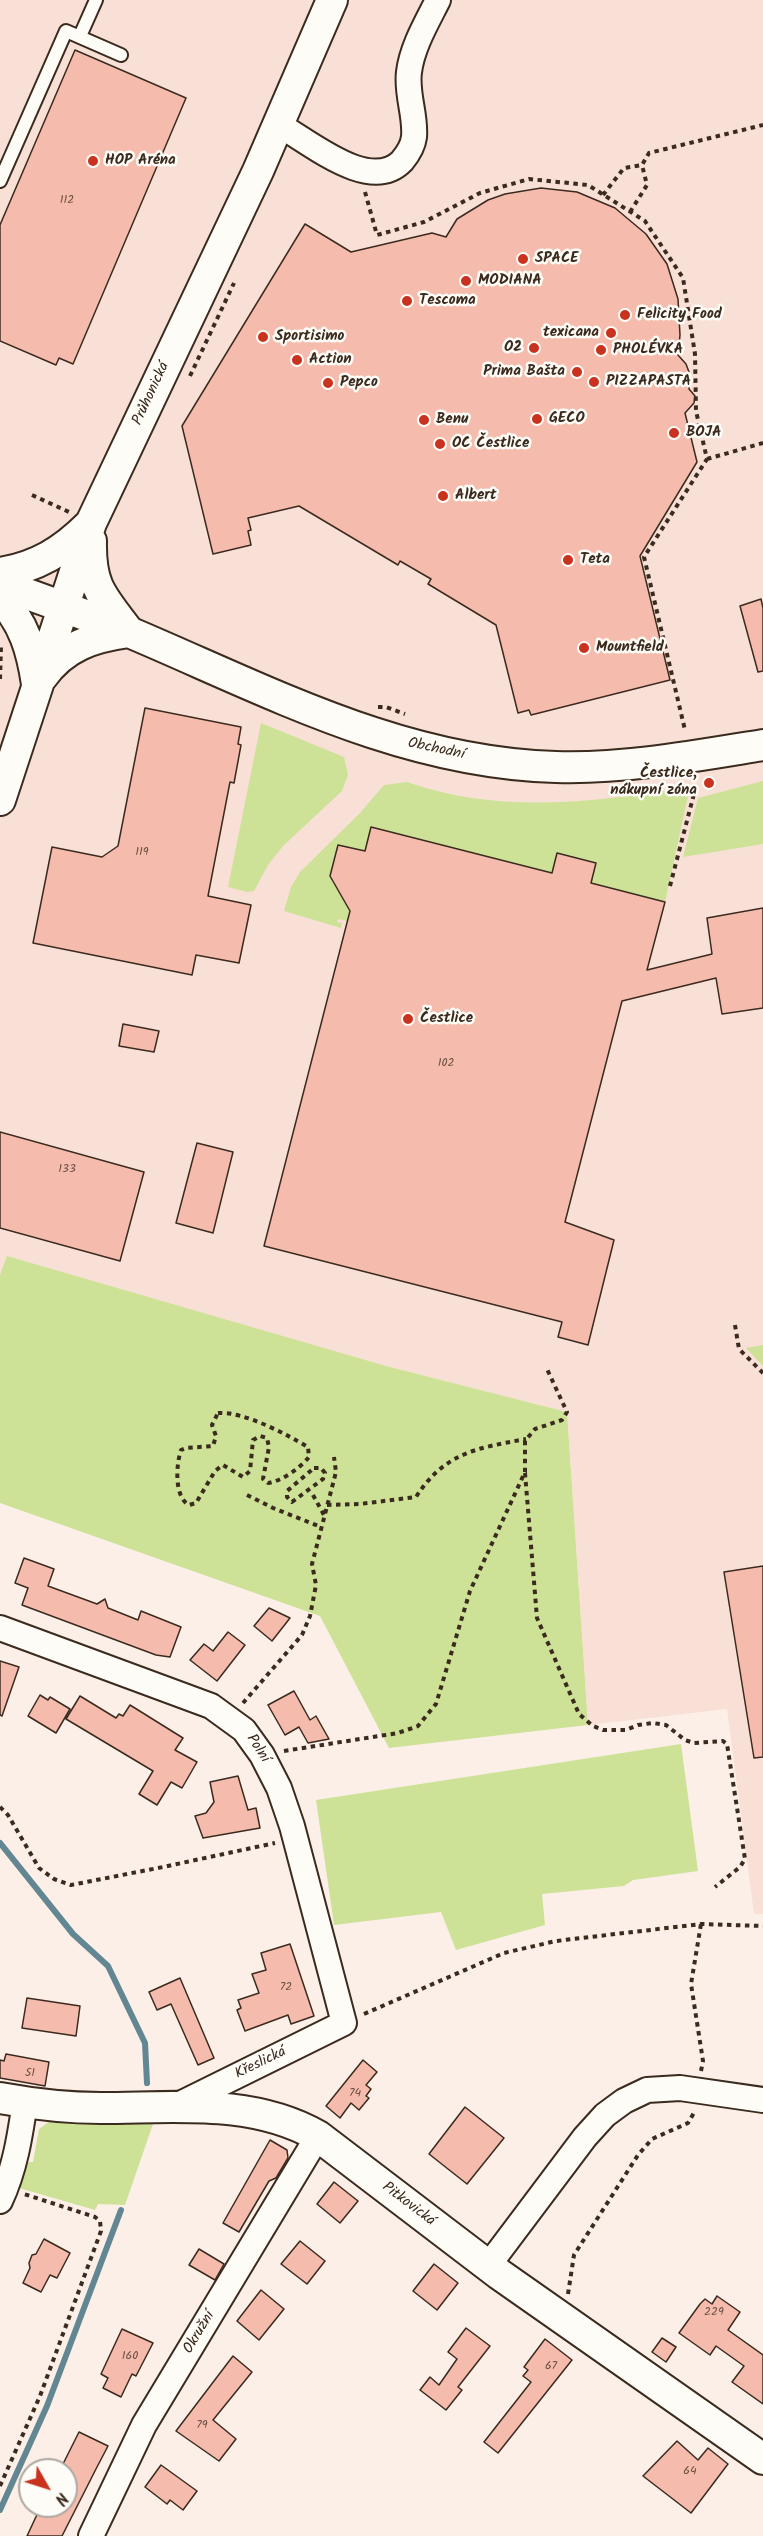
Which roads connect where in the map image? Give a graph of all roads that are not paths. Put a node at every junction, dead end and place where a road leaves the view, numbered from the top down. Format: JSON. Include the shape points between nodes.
{"nodes":[{"id":1,"x":96,"y":0,"type":"edge"},
{"id":2,"x":332,"y":0,"type":"edge"},
{"id":3,"x":438,"y":0,"type":"edge"},
{"id":4,"x":80,"y":36,"type":"junction"},
{"id":5,"x":122,"y":55,"type":"dead end"},
{"id":6,"x":279,"y":125,"type":"junction"},
{"id":7,"x":0,"y":181,"type":"edge"},
{"id":8,"x":91,"y":523,"type":"junction"},
{"id":9,"x":0,"y":573,"type":"edge"},
{"id":10,"x":0,"y":584,"type":"edge"},
{"id":11,"x":0,"y":598,"type":"edge"},
{"id":12,"x":63,"y":608,"type":"junction"},
{"id":13,"x":129,"y":632,"type":"junction"},
{"id":14,"x":37,"y":684,"type":"junction"},
{"id":15,"x":763,"y":745,"type":"edge"},
{"id":16,"x":0,"y":800,"type":"edge"},
{"id":17,"x":0,"y":1628,"type":"edge"},
{"id":18,"x":344,"y":2023,"type":"joint"},
{"id":19,"x":13,"y":2100,"type":"edge"},
{"id":20,"x":763,"y":2100,"type":"edge"},
{"id":21,"x":178,"y":2105,"type":"junction"},
{"id":22,"x":318,"y":2136,"type":"junction"},
{"id":23,"x":3,"y":2194,"type":"edge"},
{"id":24,"x":488,"y":2266,"type":"junction"},
{"id":25,"x":763,"y":2458,"type":"edge"},
{"id":26,"x":91,"y":2536,"type":"edge"}],
"edges":[{"from":1,"to":4,"type":"lane"},
{"from":2,"to":6,"type":"street","name":"Průhonická"},
{"from":3,"to":6,"type":"street","via":[[411,64],[408,88],[414,136],[398,165],[382,172],[359,171]]},
{"from":4,"to":5,"type":"lane"},
{"from":4,"to":7,"type":"lane","via":[[66,32]]},
{"from":6,"to":8,"type":"street","name":"Průhonická"},
{"from":8,"to":9,"type":"street","via":[[57,553]]},
{"from":8,"to":12,"type":"street","name":"Průhonická"},
{"from":8,"to":13,"type":"street","name":"Obchodní","via":[[93,576],[106,602]]},
{"from":10,"to":12,"type":"street","name":"Obchodní"},
{"from":11,"to":14,"type":"street","via":[[23,628]]},
{"from":12,"to":13,"type":"street","name":"Obchodní"},
{"from":12,"to":14,"type":"street","name":"Průhonická"},
{"from":13,"to":14,"type":"street","via":[[89,640],[72,648],[55,660]]},
{"from":13,"to":15,"type":"street","name":"Obchodní","via":[[354,728],[479,760],[556,767],[634,764]]},
{"from":14,"to":16,"type":"street","name":"Průhonická"},
{"from":17,"to":18,"type":"street","name":"Polní","via":[[211,1706],[244,1730],[279,1788]]},
{"from":18,"to":21,"type":"street","name":"Křeslická"},
{"from":19,"to":21,"type":"street","name":"Pitkovická","via":[[99,2108]]},
{"from":19,"to":23,"type":"street","via":[[19,2142]]},
{"from":20,"to":24,"type":"street","via":[[680,2088],[647,2090],[624,2101],[585,2137]]},
{"from":21,"to":22,"type":"street","name":"Pitkovická","via":[[243,2110],[301,2126]]},
{"from":22,"to":24,"type":"street","name":"Pitkovická"},
{"from":22,"to":26,"type":"street","name":"Okružní","via":[[144,2425]]},
{"from":24,"to":25,"type":"street","name":"Pitkovická"}]}
